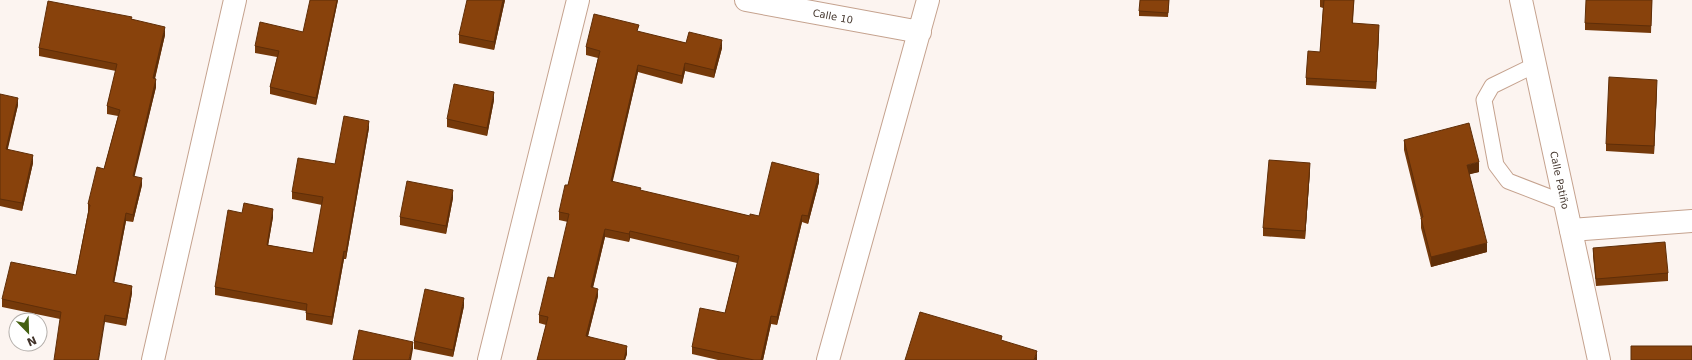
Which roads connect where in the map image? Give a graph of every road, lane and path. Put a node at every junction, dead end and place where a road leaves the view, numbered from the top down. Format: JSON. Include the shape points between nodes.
{"nodes":[{"id":1,"x":235,"y":0,"type":"edge"},
{"id":2,"x":578,"y":0,"type":"edge"},
{"id":3,"x":746,"y":0,"type":"edge"},
{"id":4,"x":928,"y":0,"type":"edge"},
{"id":5,"x":1521,"y":0,"type":"edge"},
{"id":6,"x":920,"y":32,"type":"junction"},
{"id":7,"x":1535,"y":65,"type":"junction"},
{"id":8,"x":1565,"y":203,"type":"junction"},
{"id":9,"x":1692,"y":221,"type":"edge"},
{"id":10,"x":1571,"y":230,"type":"junction"},
{"id":11,"x":153,"y":360,"type":"edge"},
{"id":12,"x":489,"y":360,"type":"edge"},
{"id":13,"x":828,"y":360,"type":"edge"},
{"id":14,"x":1599,"y":360,"type":"edge"}],
"edges":[{"from":1,"to":11,"type":"street"},
{"from":2,"to":12,"type":"street"},
{"from":3,"to":6,"type":"street","name":"Calle 10"},
{"from":4,"to":6,"type":"street"},
{"from":5,"to":7,"type":"street","name":"Calle Patiño"},
{"from":6,"to":13,"type":"street"},
{"from":7,"to":8,"type":"street","name":"Calle Patiño"},
{"from":7,"to":8,"type":"lane","via":[[1492,86],[1484,100],[1496,165],[1508,181]]},
{"from":8,"to":10,"type":"street","name":"Calle Patiño"},
{"from":9,"to":10,"type":"street"},
{"from":10,"to":14,"type":"street","name":"Calle Patiño"}]}
